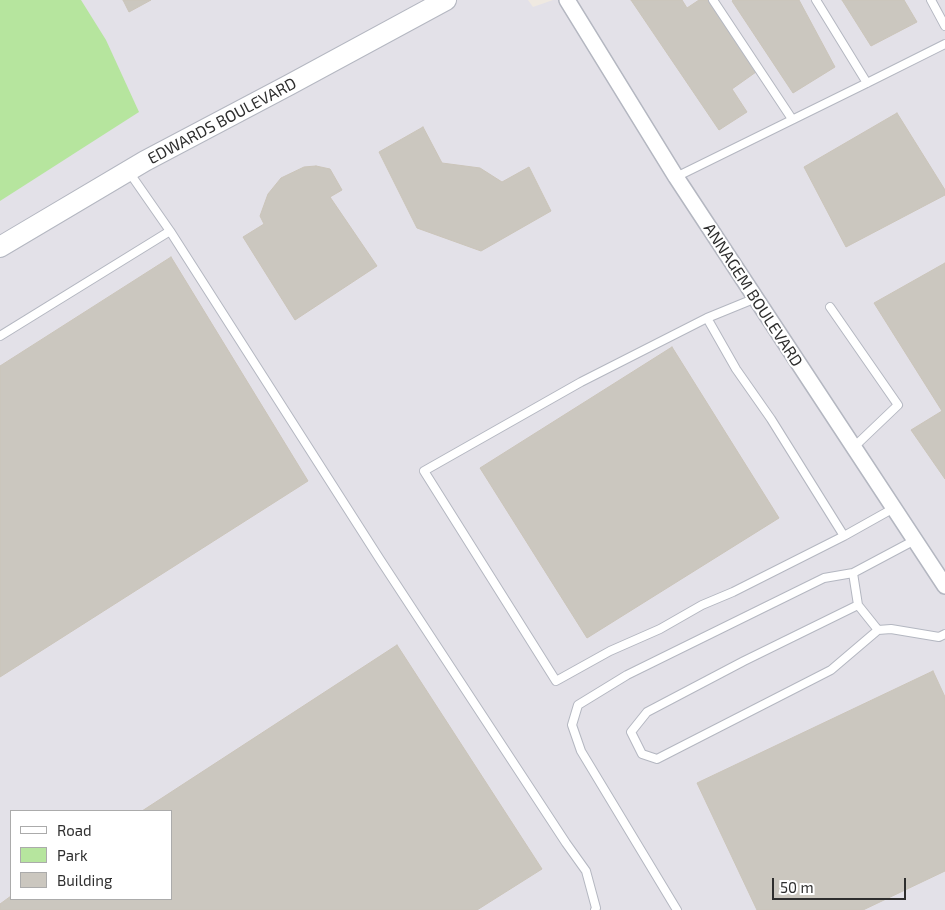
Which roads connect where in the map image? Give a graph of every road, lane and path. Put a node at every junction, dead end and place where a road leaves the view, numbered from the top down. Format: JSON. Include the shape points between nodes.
{"nodes":[{"id":1,"x":446,"y":0,"type":"edge"},
{"id":2,"x":567,"y":0,"type":"edge"},
{"id":3,"x":713,"y":0,"type":"edge"},
{"id":4,"x":816,"y":0,"type":"edge"},
{"id":5,"x":931,"y":0,"type":"edge"},
{"id":6,"x":945,"y":26,"type":"edge"},
{"id":7,"x":945,"y":44,"type":"edge"},
{"id":8,"x":867,"y":83,"type":"junction"},
{"id":9,"x":792,"y":119,"type":"junction"},
{"id":10,"x":128,"y":171,"type":"junction"},
{"id":11,"x":676,"y":176,"type":"junction"},
{"id":12,"x":170,"y":231,"type":"junction"},
{"id":13,"x":0,"y":247,"type":"edge"},
{"id":14,"x":756,"y":298,"type":"junction"},
{"id":15,"x":830,"y":307,"type":"dead end"},
{"id":16,"x":707,"y":318,"type":"junction"},
{"id":17,"x":0,"y":336,"type":"edge"},
{"id":18,"x":854,"y":447,"type":"junction"},
{"id":19,"x":894,"y":508,"type":"junction"},
{"id":20,"x":844,"y":536,"type":"junction"},
{"id":21,"x":915,"y":540,"type":"junction"},
{"id":22,"x":853,"y":572,"type":"junction"},
{"id":23,"x":945,"y":586,"type":"edge"},
{"id":24,"x":858,"y":605,"type":"junction"},
{"id":25,"x":878,"y":630,"type":"junction"},
{"id":26,"x":945,"y":634,"type":"edge"},
{"id":27,"x":595,"y":910,"type":"edge"},
{"id":28,"x":677,"y":910,"type":"edge"}],
"edges":[{"from":1,"to":10,"type":"street","name":"EDWARDS BOULEVARD"},
{"from":2,"to":11,"type":"street","name":"ANNAGEM BOULEVARD"},
{"from":3,"to":9,"type":"lane"},
{"from":4,"to":8,"type":"lane"},
{"from":5,"to":6,"type":"lane"},
{"from":7,"to":8,"type":"lane"},
{"from":8,"to":9,"type":"lane"},
{"from":9,"to":11,"type":"lane"},
{"from":10,"to":12,"type":"lane"},
{"from":10,"to":13,"type":"street","name":"EDWARDS BOULEVARD"},
{"from":11,"to":14,"type":"street","name":"ANNAGEM BOULEVARD"},
{"from":12,"to":17,"type":"lane"},
{"from":12,"to":27,"type":"lane","via":[[379,558],[586,871]]},
{"from":14,"to":16,"type":"lane"},
{"from":14,"to":18,"type":"street","name":"ANNAGEM BOULEVARD"},
{"from":15,"to":18,"type":"lane","via":[[898,405]]},
{"from":16,"to":20,"type":"lane","via":[[736,369],[772,419]]},
{"from":16,"to":20,"type":"lane","via":[[581,382],[424,471],[556,681],[610,651]]},
{"from":18,"to":19,"type":"street","name":"ANNAGEM BOULEVARD"},
{"from":19,"to":20,"type":"lane"},
{"from":19,"to":21,"type":"street","name":"ANNAGEM BOULEVARD"},
{"from":21,"to":22,"type":"lane"},
{"from":21,"to":23,"type":"street","name":"ANNAGEM BOULEVARD"},
{"from":22,"to":24,"type":"lane"},
{"from":22,"to":28,"type":"lane","via":[[824,578],[627,675],[578,705],[572,725],[581,751]]},
{"from":24,"to":25,"type":"lane"},
{"from":24,"to":25,"type":"lane","via":[[647,712],[631,732],[642,754],[657,759],[831,670]]},
{"from":25,"to":26,"type":"lane","via":[[938,637]]}]}
